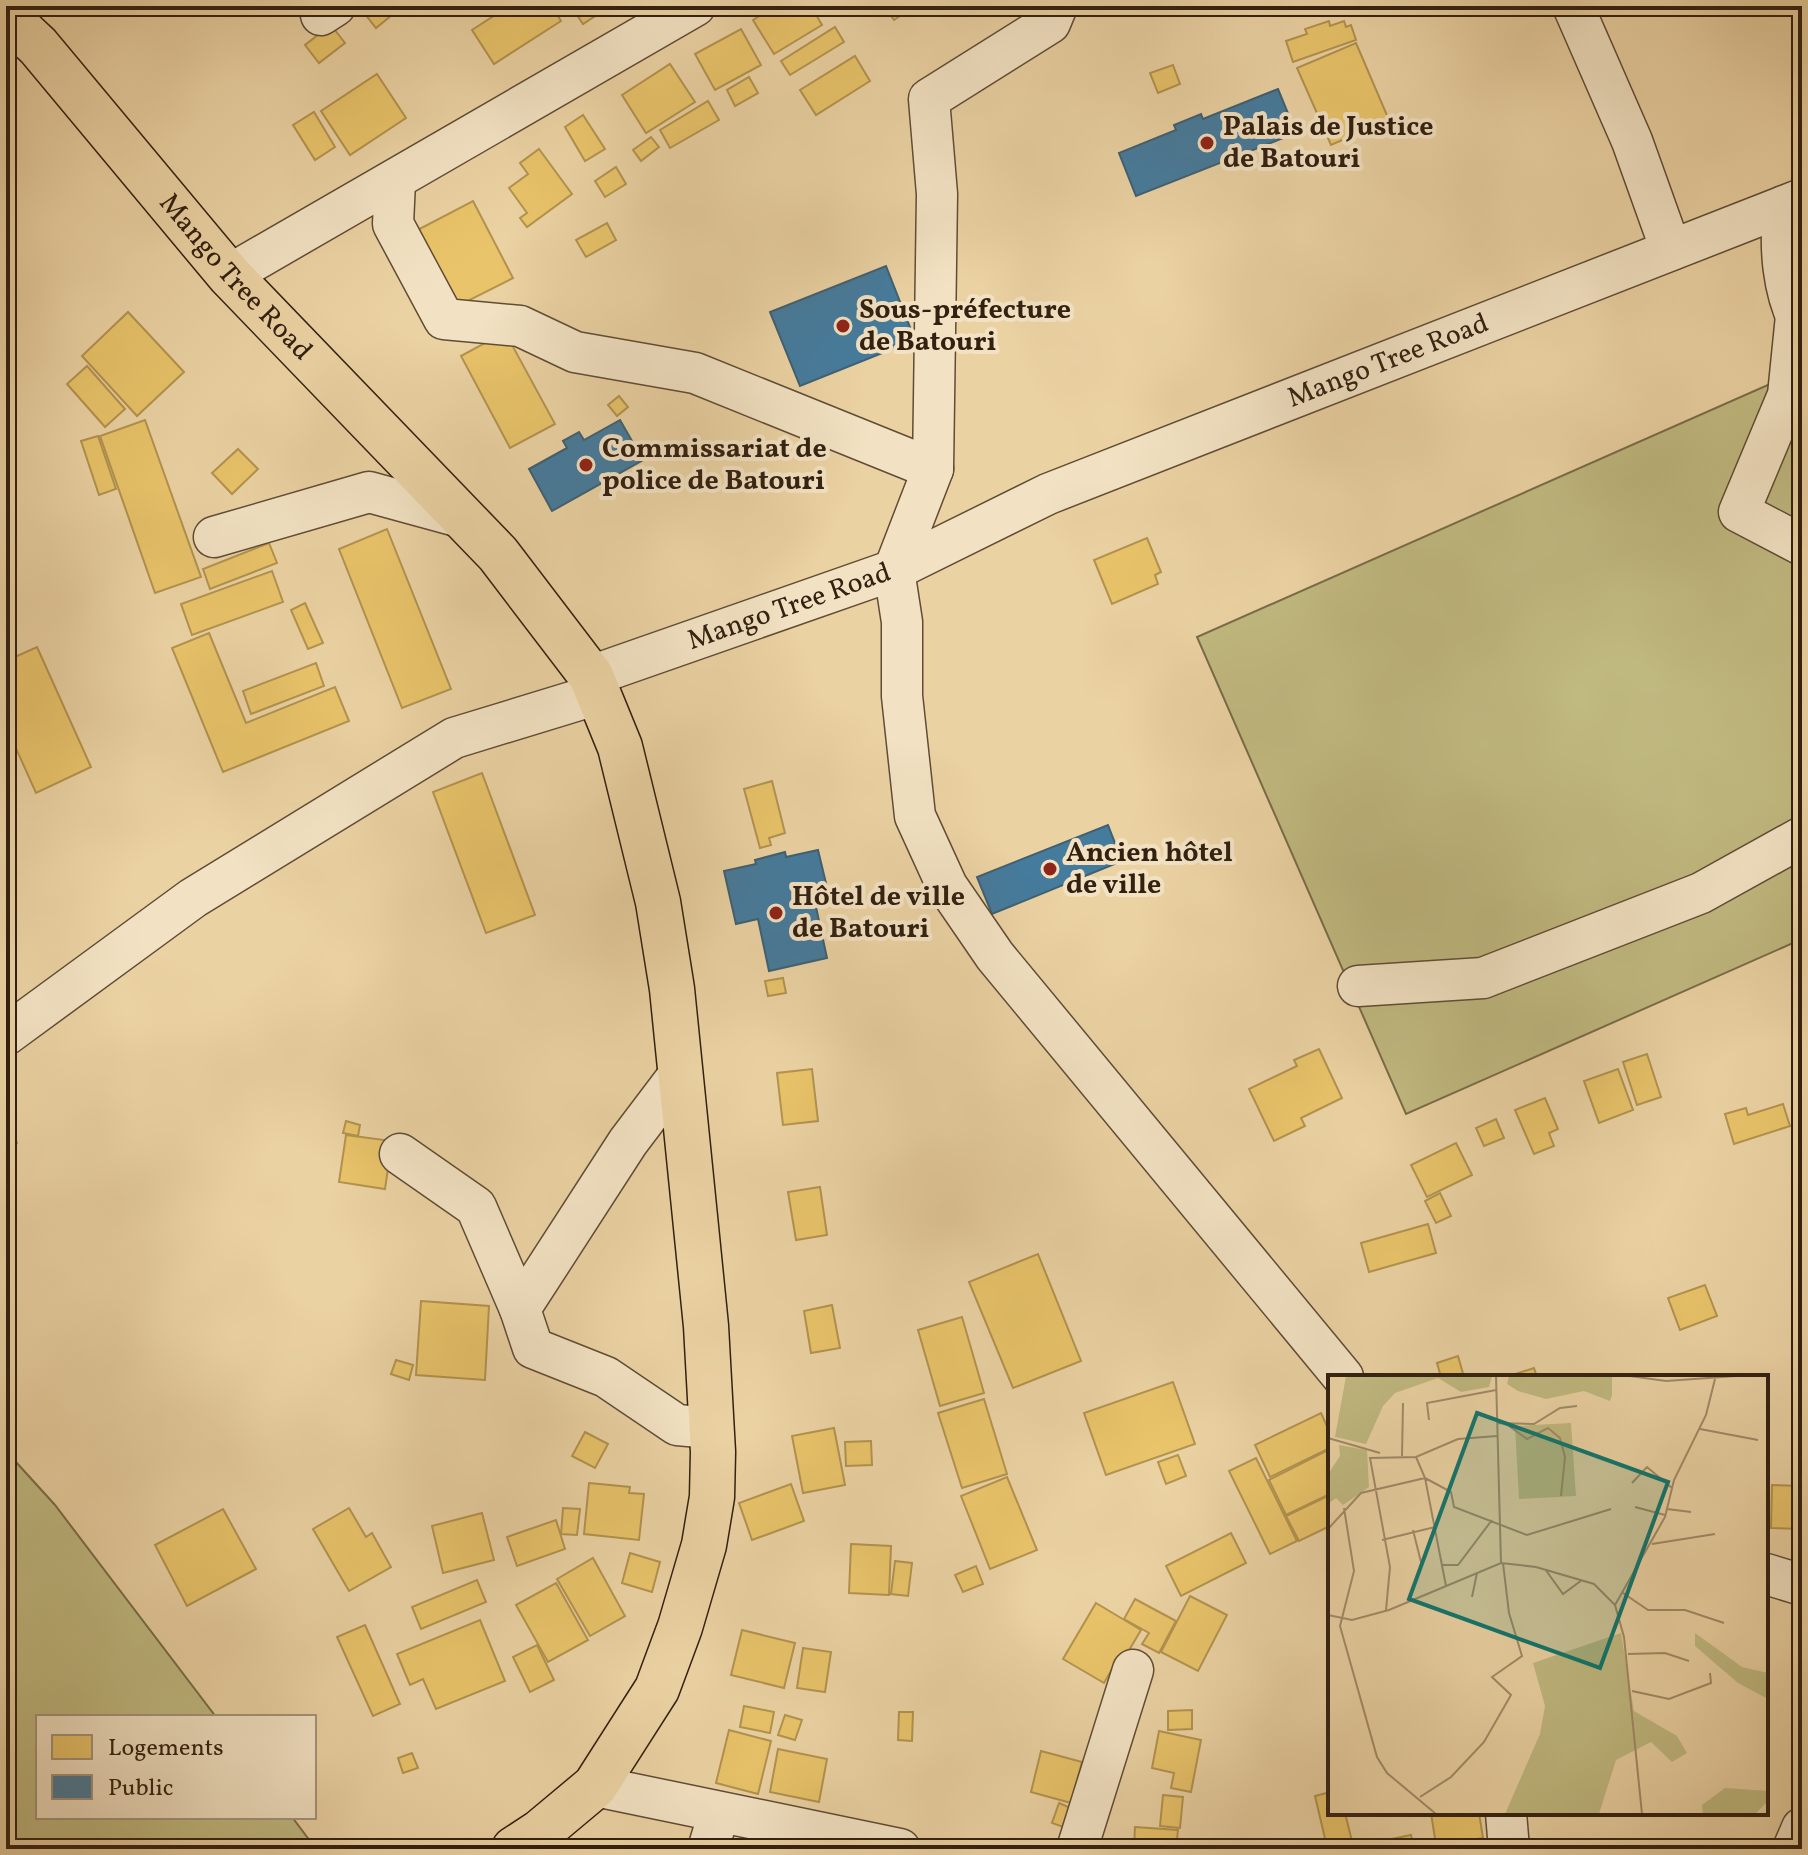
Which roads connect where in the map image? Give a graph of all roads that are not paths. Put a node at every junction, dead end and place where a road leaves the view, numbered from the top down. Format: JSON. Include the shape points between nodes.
{"nodes":[{"id":1,"x":695,"y":6,"type":"edge"},
{"id":2,"x":1057,"y":6,"type":"edge"},
{"id":3,"x":1573,"y":6,"type":"edge"},
{"id":4,"x":6,"y":16,"type":"edge"},
{"id":5,"x":395,"y":181,"type":"junction"},
{"id":6,"x":1793,"y":203,"type":"edge"},
{"id":7,"x":1671,"y":250,"type":"junction"},
{"id":8,"x":229,"y":275,"type":"junction"},
{"id":9,"x":1799,"y":322,"type":"edge"},
{"id":10,"x":933,"y":469,"type":"junction"},
{"id":11,"x":464,"y":518,"type":"junction"},
{"id":12,"x":214,"y":537,"type":"dead end"},
{"id":13,"x":1802,"y":545,"type":"edge"},
{"id":14,"x":894,"y":570,"type":"junction"},
{"id":15,"x":595,"y":685,"type":"junction"},
{"id":16,"x":1802,"y":837,"type":"edge"},
{"id":17,"x":1358,"y":986,"type":"dead end"},
{"id":18,"x":6,"y":1035,"type":"edge"},
{"id":19,"x":681,"y":1072,"type":"junction"},
{"id":20,"x":400,"y":1154,"type":"dead end"},
{"id":21,"x":520,"y":1309,"type":"junction"},
{"id":22,"x":1341,"y":1375,"type":"edge"},
{"id":23,"x":712,"y":1428,"type":"junction"},
{"id":24,"x":1768,"y":1575,"type":"edge"},
{"id":25,"x":1802,"y":1585,"type":"edge"},
{"id":26,"x":1133,"y":1670,"type":"dead end"},
{"id":27,"x":595,"y":1786,"type":"junction"},
{"id":28,"x":1506,"y":1815,"type":"edge"},
{"id":29,"x":1802,"y":1828,"type":"edge"},
{"id":30,"x":714,"y":1831,"type":"edge"},
{"id":31,"x":514,"y":1849,"type":"edge"},
{"id":32,"x":900,"y":1849,"type":"edge"},
{"id":33,"x":1077,"y":1849,"type":"edge"},
{"id":34,"x":1509,"y":1849,"type":"edge"},
{"id":35,"x":1793,"y":1849,"type":"edge"}],
"edges":[{"from":1,"to":5,"type":"street"},
{"from":2,"to":10,"type":"street","via":[[1050,23],[929,99],[937,194]]},
{"from":3,"to":7,"type":"street","via":[[1632,141]]},
{"from":4,"to":8,"type":"main road","name":"Mango Tree Road","via":[[38,46]]},
{"from":5,"to":8,"type":"street"},
{"from":5,"to":10,"type":"street","via":[[393,224],[444,319],[520,326],[575,352],[695,373]]},
{"from":6,"to":7,"type":"street","name":"Mango Tree Road"},
{"from":6,"to":9,"type":"street","via":[[1782,263]]},
{"from":7,"to":14,"type":"street","name":"Mango Tree Road","via":[[1048,494]]},
{"from":8,"to":11,"type":"main road","name":"Mango Tree Road"},
{"from":9,"to":13,"type":"street","via":[[1788,395],[1739,512]]},
{"from":10,"to":14,"type":"street"},
{"from":11,"to":12,"type":"street","via":[[369,492]]},
{"from":11,"to":15,"type":"main road","name":"Mango Tree Road","via":[[498,554]]},
{"from":14,"to":15,"type":"street","name":"Mango Tree Road"},
{"from":14,"to":22,"type":"street","via":[[915,816],[947,886],[995,956]]},
{"from":15,"to":18,"type":"street","via":[[454,738],[193,898]]},
{"from":15,"to":19,"type":"main road","via":[[620,747],[658,902]]},
{"from":16,"to":17,"type":"street","via":[[1701,893],[1483,978]]},
{"from":19,"to":21,"type":"street","via":[[628,1142]]},
{"from":19,"to":23,"type":"main road"},
{"from":20,"to":21,"type":"street","via":[[476,1207]]},
{"from":21,"to":23,"type":"street","via":[[533,1348],[606,1377],[677,1425]]},
{"from":23,"to":27,"type":"main road","via":[[712,1497],[680,1627],[657,1689]]},
{"from":24,"to":25,"type":"street"},
{"from":26,"to":33,"type":"street"},
{"from":27,"to":30,"type":"street"},
{"from":27,"to":31,"type":"main road"},
{"from":28,"to":34,"type":"street"},
{"from":29,"to":35,"type":"street"},
{"from":30,"to":32,"type":"street"}]}
